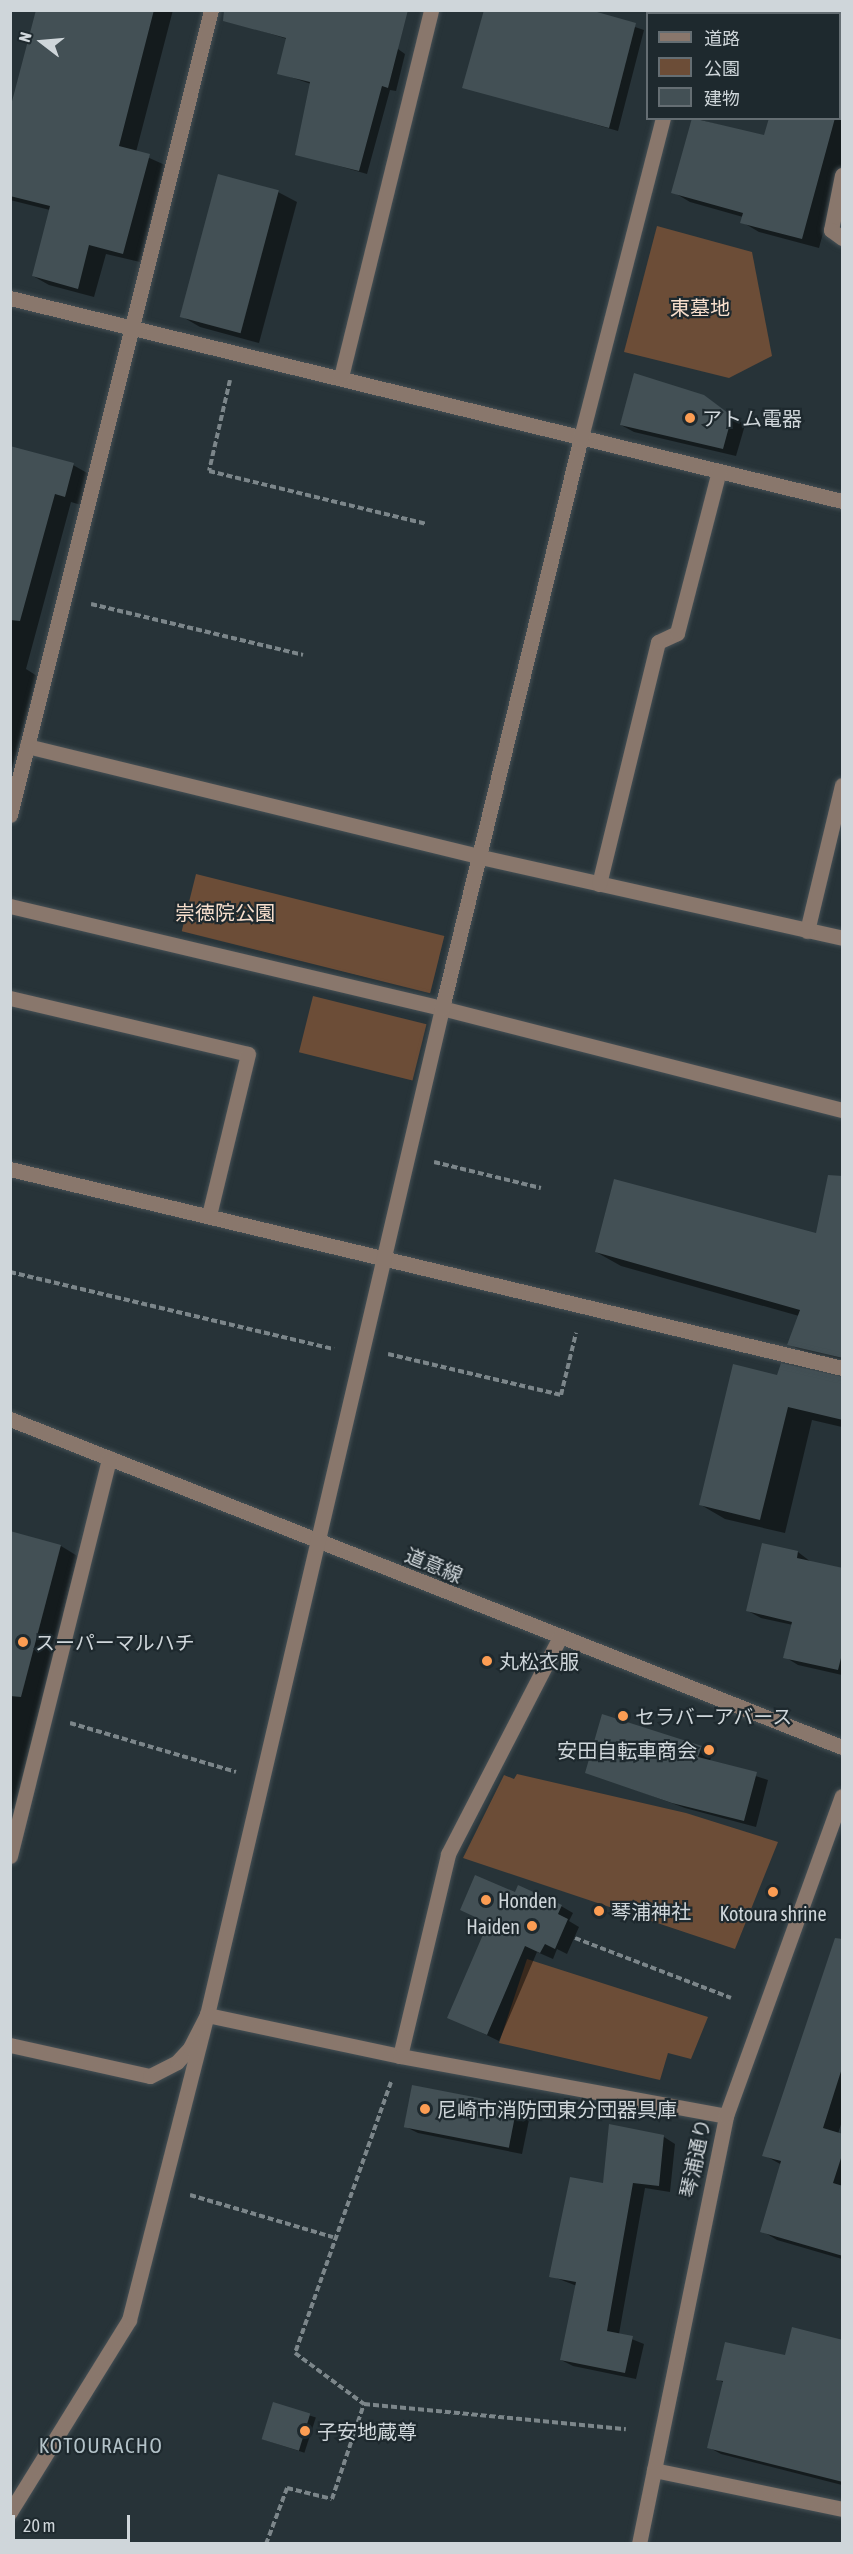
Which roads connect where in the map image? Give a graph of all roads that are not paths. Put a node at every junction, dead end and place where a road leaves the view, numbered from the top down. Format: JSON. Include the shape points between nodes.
{"nodes":[{"id":1,"x":212,"y":10,"type":"edge"},
{"id":2,"x":431,"y":10,"type":"edge"},
{"id":3,"x":662,"y":120,"type":"edge"},
{"id":4,"x":843,"y":175,"type":"edge"},
{"id":5,"x":843,"y":238,"type":"edge"},
{"id":6,"x":10,"y":298,"type":"edge"},
{"id":7,"x":134,"y":326,"type":"junction"},
{"id":8,"x":341,"y":377,"type":"junction"},
{"id":9,"x":581,"y":437,"type":"junction"},
{"id":10,"x":719,"y":471,"type":"junction"},
{"id":11,"x":843,"y":501,"type":"edge"},
{"id":12,"x":27,"y":746,"type":"junction"},
{"id":13,"x":843,"y":785,"type":"edge"},
{"id":14,"x":10,"y":815,"type":"edge"},
{"id":15,"x":481,"y":857,"type":"junction"},
{"id":16,"x":599,"y":884,"type":"junction"},
{"id":17,"x":10,"y":906,"type":"edge"},
{"id":18,"x":807,"y":931,"type":"junction"},
{"id":19,"x":843,"y":939,"type":"edge"},
{"id":20,"x":10,"y":998,"type":"edge"},
{"id":21,"x":442,"y":1008,"type":"junction"},
{"id":22,"x":843,"y":1110,"type":"edge"},
{"id":23,"x":10,"y":1169,"type":"edge"},
{"id":24,"x":209,"y":1215,"type":"junction"},
{"id":25,"x":384,"y":1257,"type":"junction"},
{"id":26,"x":843,"y":1368,"type":"edge"},
{"id":27,"x":10,"y":1419,"type":"edge"},
{"id":28,"x":109,"y":1458,"type":"junction"},
{"id":29,"x":318,"y":1541,"type":"junction"},
{"id":30,"x":560,"y":1637,"type":"junction"},
{"id":31,"x":843,"y":1747,"type":"edge"},
{"id":32,"x":843,"y":1796,"type":"edge"},
{"id":33,"x":10,"y":1856,"type":"edge"},
{"id":34,"x":207,"y":2015,"type":"junction"},
{"id":35,"x":10,"y":2045,"type":"edge"},
{"id":36,"x":400,"y":2056,"type":"junction"},
{"id":37,"x":726,"y":2116,"type":"junction"},
{"id":38,"x":654,"y":2470,"type":"junction"},
{"id":39,"x":843,"y":2509,"type":"edge"},
{"id":40,"x":10,"y":2512,"type":"edge"},
{"id":41,"x":639,"y":2544,"type":"edge"}],
"edges":[{"from":1,"to":7,"type":"street"},
{"from":2,"to":8,"type":"street"},
{"from":3,"to":9,"type":"street"},
{"from":4,"to":5,"type":"street","via":[[831,230]]},
{"from":6,"to":7,"type":"street"},
{"from":7,"to":8,"type":"street"},
{"from":7,"to":12,"type":"street"},
{"from":8,"to":9,"type":"street"},
{"from":9,"to":10,"type":"street"},
{"from":9,"to":15,"type":"street"},
{"from":10,"to":11,"type":"street"},
{"from":10,"to":16,"type":"street","via":[[677,633],[658,642]]},
{"from":12,"to":14,"type":"street"},
{"from":12,"to":15,"type":"street"},
{"from":13,"to":18,"type":"street"},
{"from":15,"to":16,"type":"street"},
{"from":15,"to":21,"type":"street"},
{"from":16,"to":18,"type":"street"},
{"from":17,"to":21,"type":"street"},
{"from":18,"to":19,"type":"street"},
{"from":20,"to":24,"type":"street","via":[[248,1054]]},
{"from":21,"to":22,"type":"street"},
{"from":21,"to":25,"type":"street"},
{"from":23,"to":24,"type":"street"},
{"from":24,"to":25,"type":"street"},
{"from":25,"to":26,"type":"street"},
{"from":25,"to":29,"type":"street"},
{"from":27,"to":28,"type":"street","name":"道意線"},
{"from":28,"to":29,"type":"street","name":"道意線"},
{"from":28,"to":33,"type":"street"},
{"from":29,"to":30,"type":"street","name":"道意線"},
{"from":29,"to":34,"type":"street"},
{"from":30,"to":31,"type":"street","name":"道意線"},
{"from":30,"to":36,"type":"street","via":[[448,1854]]},
{"from":32,"to":37,"type":"street","name":"琴浦通り"},
{"from":34,"to":35,"type":"street","via":[[190,2048],[177,2062],[150,2076]]},
{"from":34,"to":36,"type":"street"},
{"from":34,"to":40,"type":"street","via":[[129,2320]]},
{"from":36,"to":37,"type":"street"},
{"from":37,"to":38,"type":"street","name":"琴浦通り"},
{"from":38,"to":39,"type":"street"},
{"from":38,"to":41,"type":"street","name":"琴浦通り"}]}
